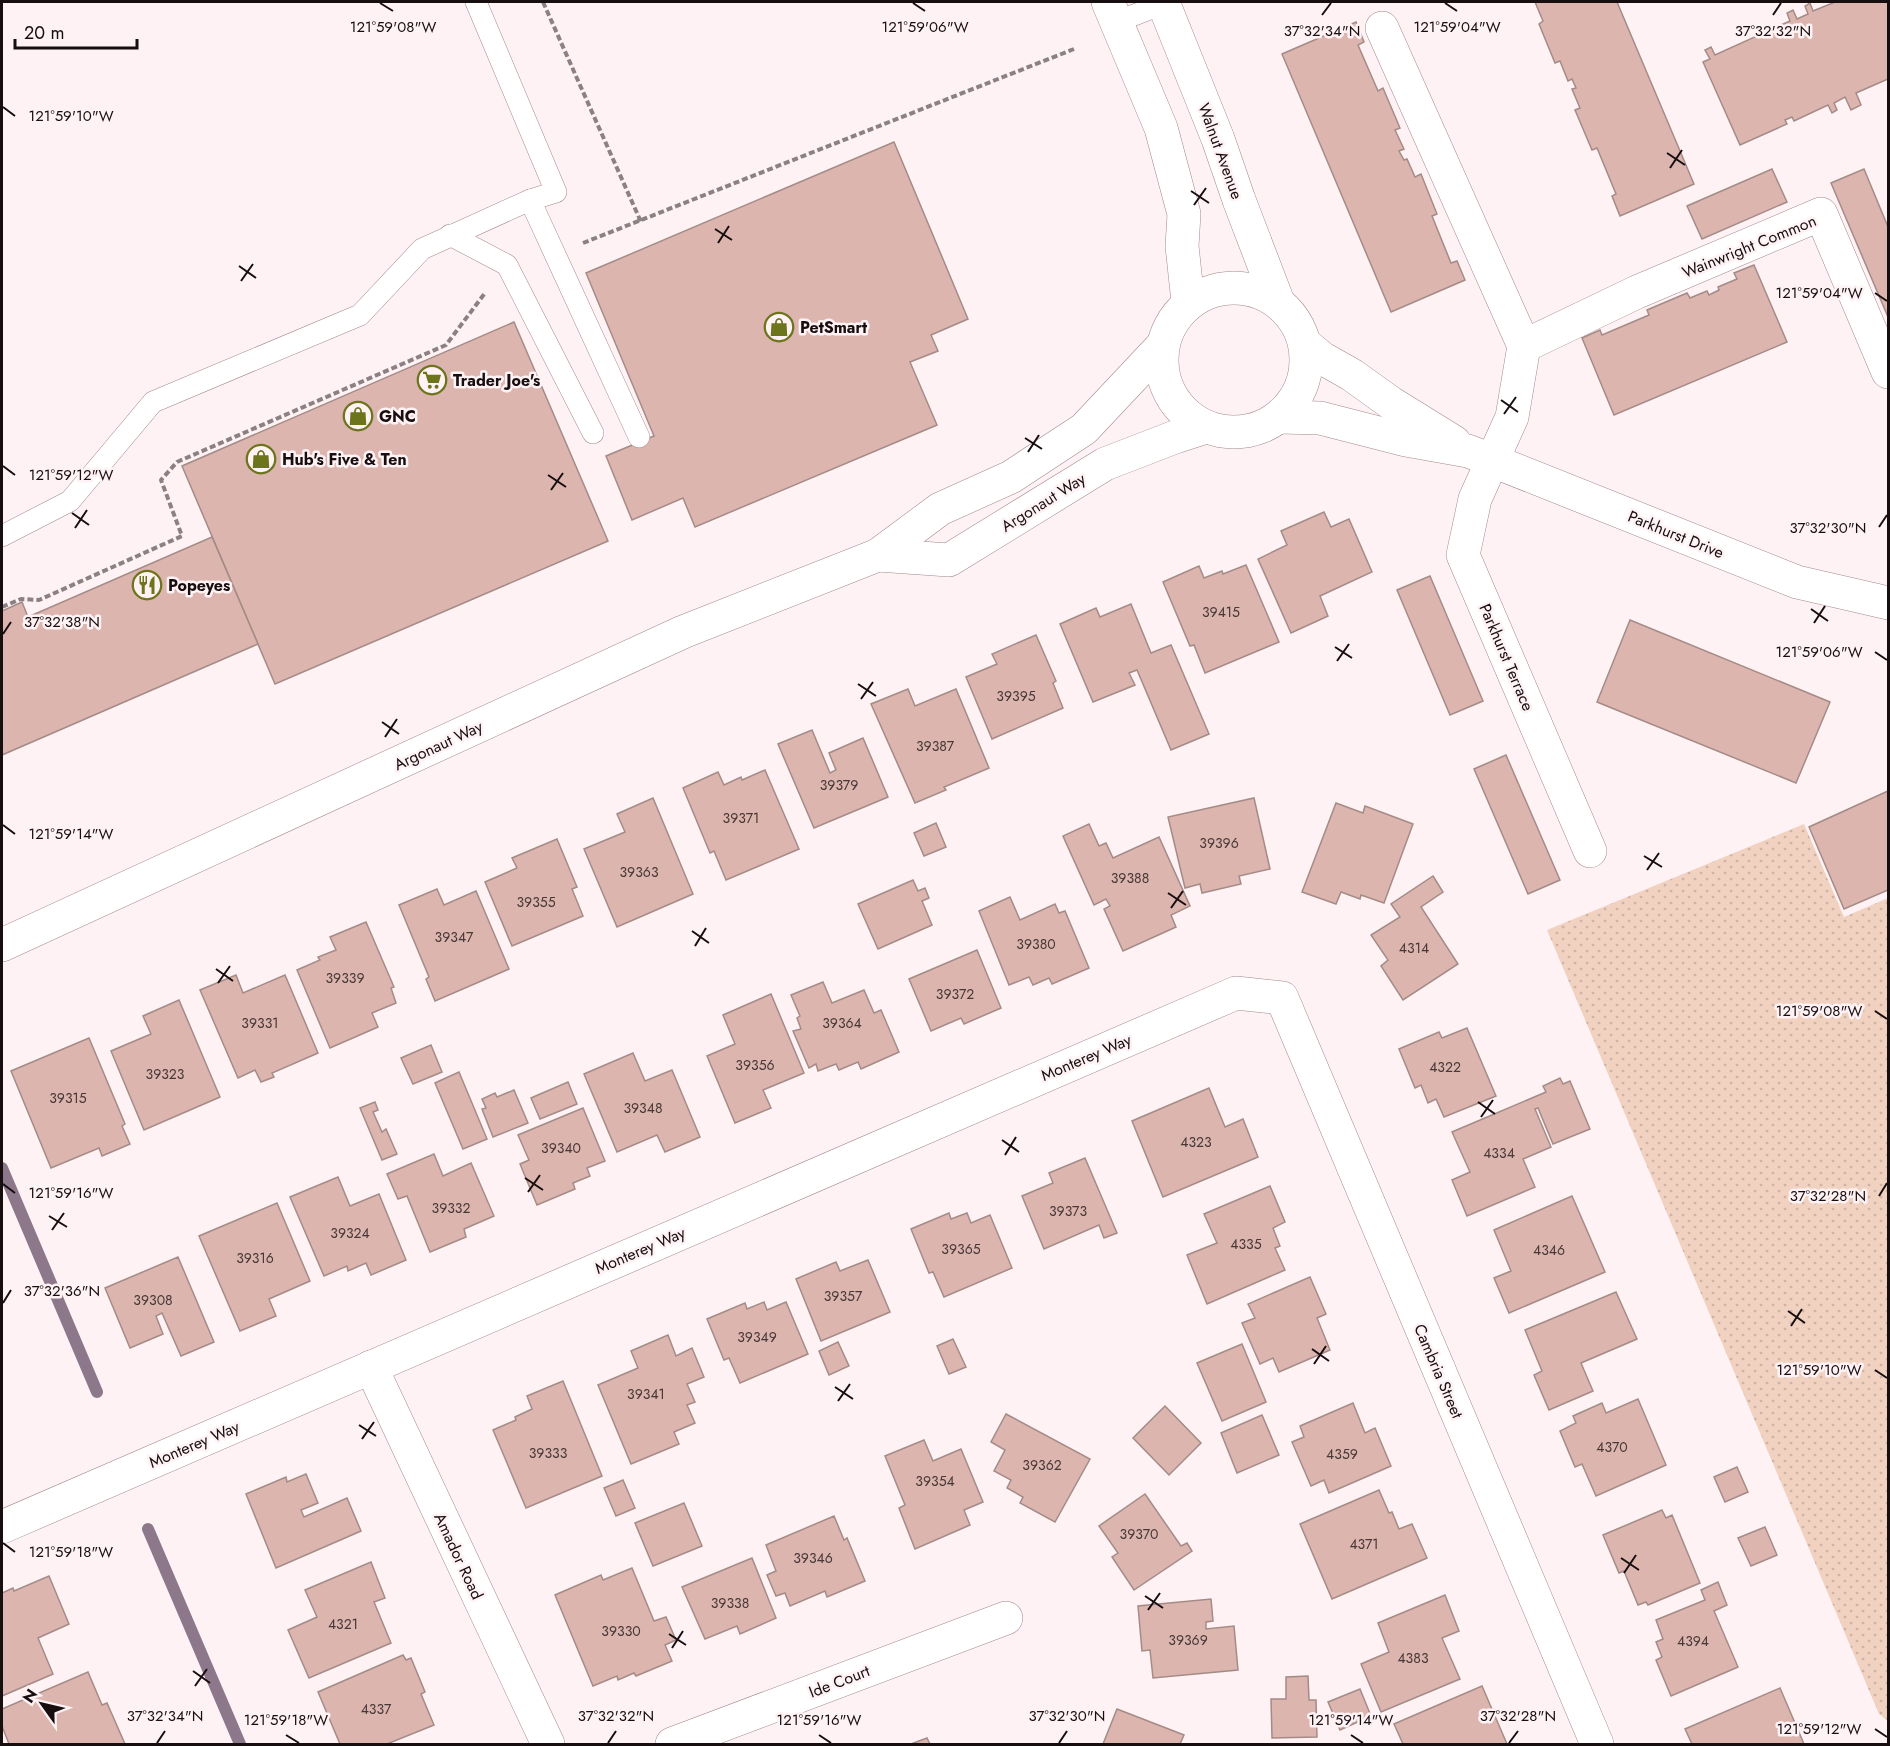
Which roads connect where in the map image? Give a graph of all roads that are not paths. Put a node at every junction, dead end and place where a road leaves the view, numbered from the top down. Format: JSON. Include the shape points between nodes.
{"nodes":[{"id":1,"x":476,"y":2,"type":"edge"},
{"id":2,"x":1165,"y":2,"type":"edge"},
{"id":3,"x":1112,"y":12,"type":"edge"},
{"id":4,"x":1382,"y":28,"type":"dead end"},
{"id":5,"x":530,"y":200,"type":"junction"},
{"id":6,"x":450,"y":235,"type":"junction"},
{"id":7,"x":1188,"y":302,"type":"junction"},
{"id":8,"x":1278,"y":302,"type":"junction"},
{"id":9,"x":1305,"y":344,"type":"junction"},
{"id":10,"x":1163,"y":345,"type":"junction"},
{"id":11,"x":1524,"y":346,"type":"junction"},
{"id":12,"x":1888,"y":372,"type":"edge"},
{"id":13,"x":1279,"y":417,"type":"junction"},
{"id":14,"x":1206,"y":427,"type":"junction"},
{"id":15,"x":592,"y":433,"type":"dead end"},
{"id":16,"x":639,"y":437,"type":"dead end"},
{"id":17,"x":1480,"y":456,"type":"junction"},
{"id":18,"x":2,"y":536,"type":"edge"},
{"id":19,"x":878,"y":555,"type":"junction"},
{"id":20,"x":1888,"y":603,"type":"edge"},
{"id":21,"x":1590,"y":851,"type":"dead end"},
{"id":22,"x":2,"y":945,"type":"edge"},
{"id":23,"x":1281,"y":998,"type":"joint"},
{"id":24,"x":371,"y":1367,"type":"junction"},
{"id":25,"x":2,"y":1527,"type":"edge"},
{"id":26,"x":1006,"y":1618,"type":"dead end"},
{"id":27,"x":548,"y":1744,"type":"edge"},
{"id":28,"x":672,"y":1744,"type":"edge"},
{"id":29,"x":1598,"y":1744,"type":"edge"}],
"edges":[{"from":1,"to":5,"type":"lane","via":[[556,192]]},
{"from":2,"to":3,"type":"lane"},
{"from":2,"to":8,"type":"street","name":"Walnut Avenue"},
{"from":3,"to":7,"type":"street","via":[[1161,128],[1184,214],[1182,246]]},
{"from":4,"to":11,"type":"street"},
{"from":5,"to":6,"type":"lane"},
{"from":5,"to":16,"type":"lane"},
{"from":6,"to":15,"type":"lane","via":[[507,266]]},
{"from":6,"to":18,"type":"lane","via":[[422,249],[360,315],[153,402],[70,501]]},
{"from":7,"to":8,"type":"street","via":[[1227,287],[1263,293]]},
{"from":7,"to":10,"type":"street"},
{"from":8,"to":9,"type":"street","via":[[1299,328]]},
{"from":9,"to":13,"type":"street","via":[[1305,376],[1291,406]]},
{"from":9,"to":17,"type":"street","name":"Parkhurst Drive","via":[[1391,403]]},
{"from":10,"to":14,"type":"street","via":[[1162,366],[1171,397],[1192,420]]},
{"from":10,"to":19,"type":"street","name":"Argonaut Way","via":[[1084,429],[1011,477],[940,509]]},
{"from":11,"to":12,"type":"street","name":"Wainwright Common","via":[[1637,292],[1821,213]]},
{"from":11,"to":17,"type":"street","via":[[1512,417]]},
{"from":13,"to":14,"type":"street","via":[[1266,426],[1236,433]]},
{"from":13,"to":17,"type":"street","name":"Parkhurst Drive","via":[[1320,418]]},
{"from":14,"to":19,"type":"street","name":"Argonaut Way","via":[[1105,464],[949,560]]},
{"from":17,"to":20,"type":"street","name":"Parkhurst Drive","via":[[1797,582]]},
{"from":17,"to":21,"type":"street","name":"Parkhurst Terrace","via":[[1463,555]]},
{"from":19,"to":22,"type":"street","name":"Argonaut Way","via":[[683,632]]},
{"from":23,"to":24,"type":"street","name":"Monterey Way","via":[[1236,993]]},
{"from":23,"to":29,"type":"street","name":"Cambria Street"},
{"from":24,"to":25,"type":"street","name":"Monterey Way"},
{"from":24,"to":27,"type":"street","name":"Amador Road"},
{"from":26,"to":28,"type":"street","name":"Ide Court"}]}
